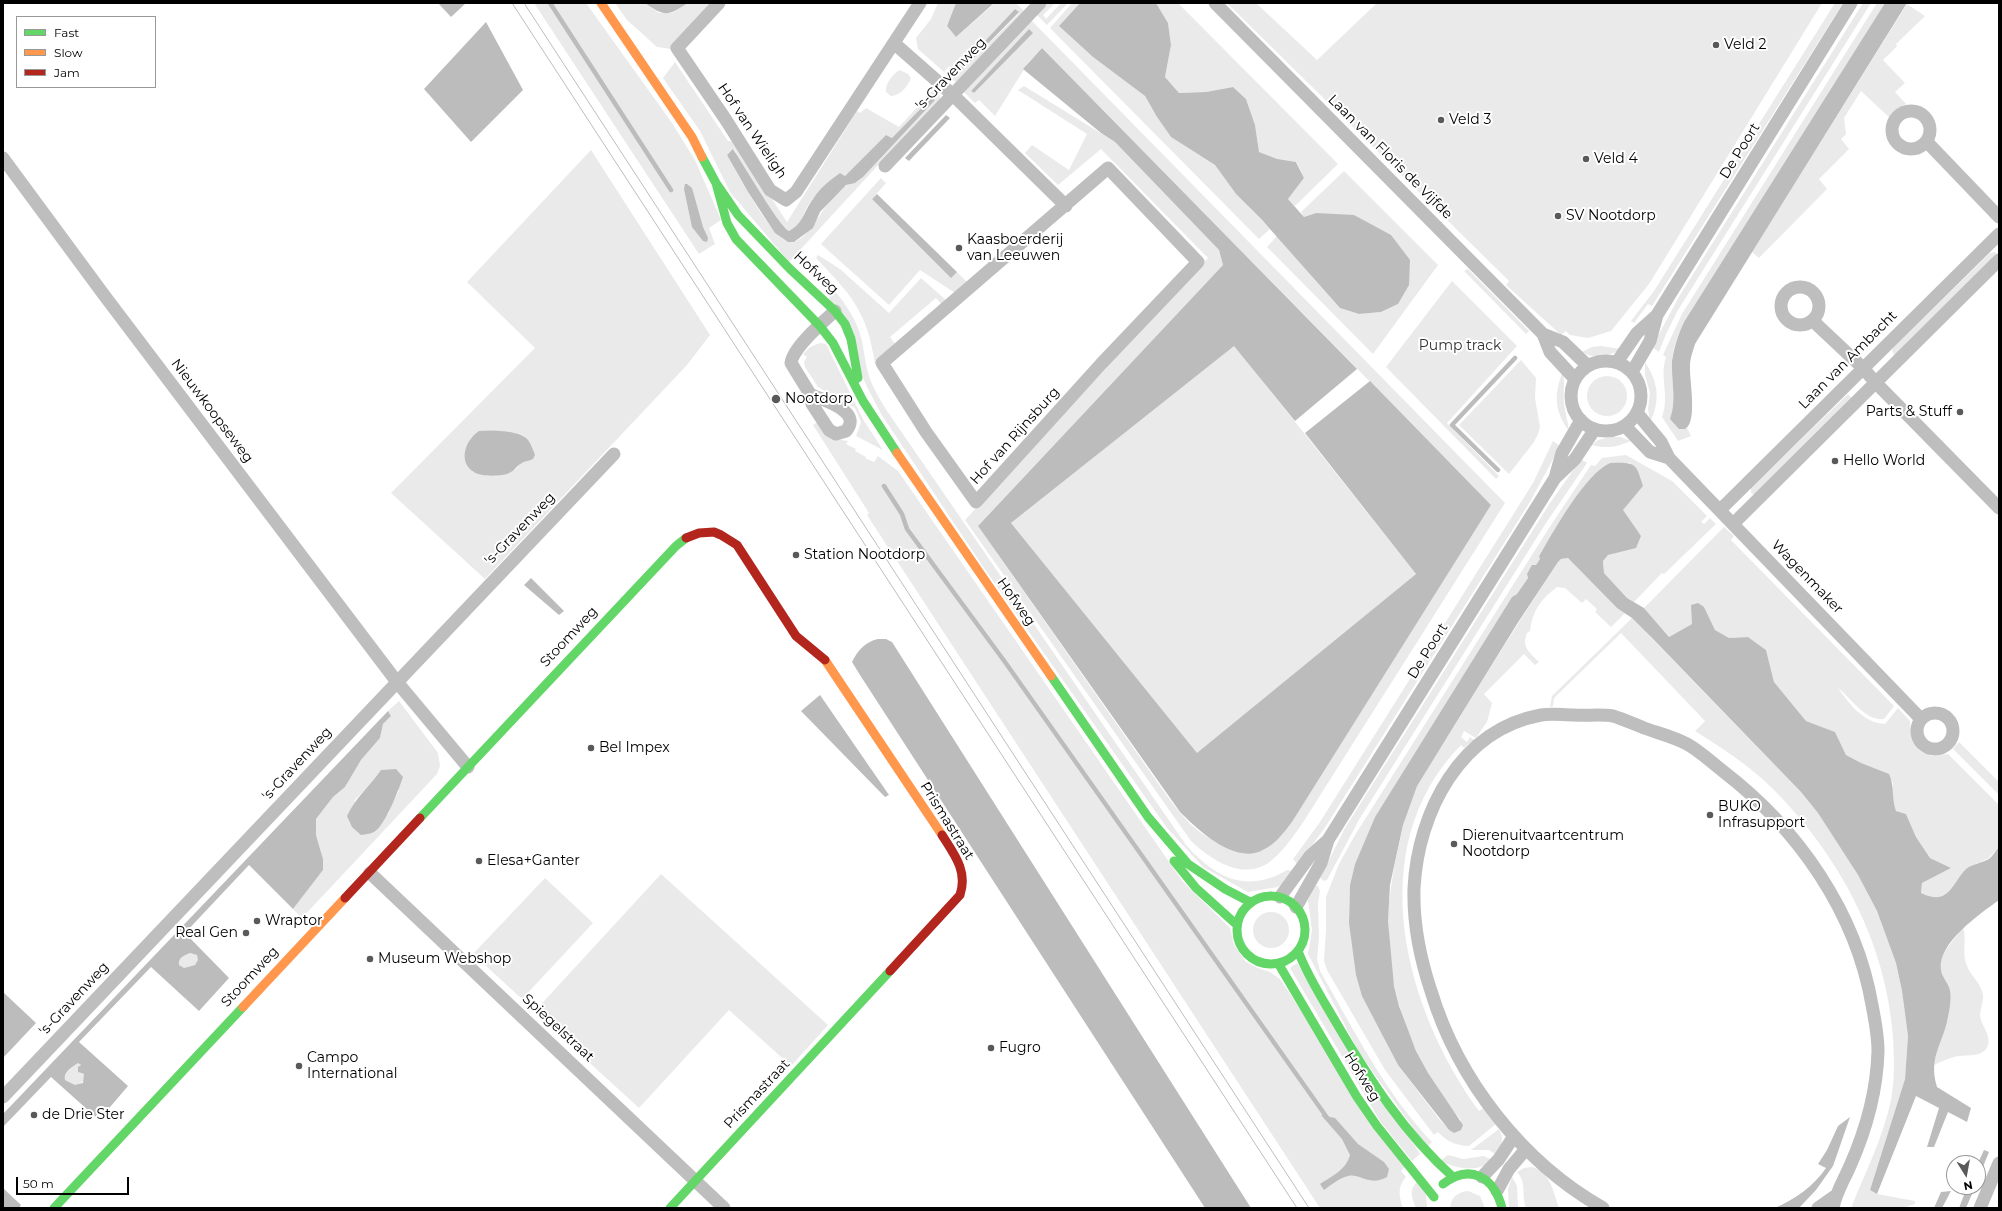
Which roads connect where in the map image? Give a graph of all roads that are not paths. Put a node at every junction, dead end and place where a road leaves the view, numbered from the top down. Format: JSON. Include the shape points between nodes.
{"nodes":[{"id":1,"x":601,"y":3,"type":"edge"},
{"id":2,"x":719,"y":3,"type":"edge"},
{"id":3,"x":920,"y":3,"type":"edge"},
{"id":4,"x":1040,"y":3,"type":"edge"},
{"id":5,"x":1215,"y":3,"type":"edge"},
{"id":6,"x":1852,"y":3,"type":"edge"},
{"id":7,"x":895,"y":44,"type":"junction"},
{"id":8,"x":953,"y":95,"type":"junction"},
{"id":9,"x":1927,"y":142,"type":"dead end"},
{"id":10,"x":3,"y":158,"type":"edge"},
{"id":11,"x":885,"y":166,"type":"dead end"},
{"id":12,"x":716,"y":183,"type":"junction"},
{"id":13,"x":1066,"y":206,"type":"junction"},
{"id":14,"x":1999,"y":217,"type":"edge"},
{"id":15,"x":1999,"y":234,"type":"edge"},
{"id":16,"x":1999,"y":260,"type":"edge"},
{"id":17,"x":835,"y":311,"type":"junction"},
{"id":18,"x":1657,"y":315,"type":"junction"},
{"id":19,"x":1813,"y":321,"type":"dead end"},
{"id":20,"x":819,"y":325,"type":"junction"},
{"id":21,"x":1543,"y":334,"type":"junction"},
{"id":22,"x":1617,"y":362,"type":"junction"},
{"id":23,"x":1588,"y":366,"type":"junction"},
{"id":24,"x":1863,"y":368,"type":"junction"},
{"id":25,"x":1632,"y":372,"type":"junction"},
{"id":26,"x":1575,"y":379,"type":"junction"},
{"id":27,"x":1875,"y":382,"type":"junction"},
{"id":28,"x":810,"y":394,"type":"dead end"},
{"id":29,"x":863,"y":401,"type":"junction"},
{"id":30,"x":1637,"y":413,"type":"junction"},
{"id":31,"x":1580,"y":420,"type":"junction"},
{"id":32,"x":1625,"y":426,"type":"junction"},
{"id":33,"x":1595,"y":429,"type":"junction"},
{"id":34,"x":614,"y":454,"type":"dead end"},
{"id":35,"x":1669,"y":458,"type":"junction"},
{"id":36,"x":1555,"y":478,"type":"junction"},
{"id":37,"x":1999,"y":508,"type":"edge"},
{"id":38,"x":1720,"y":510,"type":"junction"},
{"id":39,"x":1733,"y":524,"type":"junction"},
{"id":40,"x":696,"y":533,"type":"joint"},
{"id":41,"x":397,"y":682,"type":"junction"},
{"id":42,"x":1921,"y":719,"type":"dead end"},
{"id":43,"x":468,"y":767,"type":"junction"},
{"id":44,"x":1148,"y":817,"type":"junction"},
{"id":45,"x":1328,"y":840,"type":"junction"},
{"id":46,"x":370,"y":873,"type":"junction"},
{"id":47,"x":1280,"y":897,"type":"junction"},
{"id":48,"x":1250,"y":902,"type":"junction"},
{"id":49,"x":1296,"y":907,"type":"junction"},
{"id":50,"x":1237,"y":925,"type":"junction"},
{"id":51,"x":1298,"y":951,"type":"junction"},
{"id":52,"x":1278,"y":963,"type":"junction"},
{"id":53,"x":3,"y":1097,"type":"edge"},
{"id":54,"x":1514,"y":1136,"type":"junction"},
{"id":55,"x":1526,"y":1149,"type":"junction"},
{"id":56,"x":1999,"y":1163,"type":"edge"},
{"id":57,"x":1453,"y":1177,"type":"junction"},
{"id":58,"x":1482,"y":1177,"type":"junction"},
{"id":59,"x":696,"y":1180,"type":"junction"},
{"id":60,"x":1498,"y":1191,"type":"junction"},
{"id":61,"x":1434,"y":1197,"type":"junction"},
{"id":62,"x":1834,"y":1202,"type":"edge"},
{"id":63,"x":1432,"y":1206,"type":"dead end"},
{"id":64,"x":54,"y":1208,"type":"edge"},
{"id":65,"x":670,"y":1208,"type":"edge"},
{"id":66,"x":724,"y":1208,"type":"edge"},
{"id":67,"x":1502,"y":1208,"type":"edge"},
{"id":68,"x":1603,"y":1208,"type":"edge"},
{"id":69,"x":1818,"y":1208,"type":"edge"},
{"id":70,"x":1980,"y":1208,"type":"edge"}],
"edges":[{"from":1,"to":12,"type":"main road","name":"Hofweg","via":[[692,137]]},
{"from":2,"to":7,"type":"street","name":"Hof van Wieligh","via":[[677,48],[770,190],[786,200],[796,192]]},
{"from":3,"to":7,"type":"street","name":"Hof van Wieligh"},
{"from":4,"to":8,"type":"street","name":"'s-Gravenweg"},
{"from":5,"to":21,"type":"street","name":"Laan van Floris de Vijfde"},
{"from":6,"to":18,"type":"street","name":"De Poort"},
{"from":7,"to":8,"type":"street"},
{"from":8,"to":11,"type":"street","name":"'s-Gravenweg"},
{"from":8,"to":13,"type":"street"},
{"from":9,"to":14,"type":"street"},
{"from":10,"to":41,"type":"street","name":"Nieuwkoopseweg"},
{"from":12,"to":17,"type":"main road","name":"Hofweg","via":[[754,232]]},
{"from":12,"to":20,"type":"main road","name":"Hofweg","via":[[726,223],[736,239]]},
{"from":13,"to":13,"type":"street","name":"Hof van Rijnsburg","via":[[882,363],[926,432],[976,502],[1198,262],[1108,168]]},
{"from":15,"to":24,"type":"street","name":"Laan van Ambacht"},
{"from":16,"to":27,"type":"street"},
{"from":17,"to":20,"type":"street"},
{"from":17,"to":29,"type":"main road","name":"Hofweg","via":[[845,324],[851,339]]},
{"from":18,"to":22,"type":"street","name":"De Poort","via":[[1638,333]]},
{"from":18,"to":25,"type":"street","name":"De Poort","via":[[1650,341]]},
{"from":19,"to":24,"type":"street"},
{"from":20,"to":28,"type":"street","via":[[792,359],[792,366]]},
{"from":20,"to":29,"type":"main road","name":"Hofweg","via":[[843,360]]},
{"from":21,"to":23,"type":"street","name":"Laan van Floris de Vijfde","via":[[1563,342]]},
{"from":21,"to":26,"type":"street","name":"Laan van Floris de Vijfde","via":[[1550,352]]},
{"from":22,"to":23,"type":"street","via":[[1597,362]]},
{"from":22,"to":25,"type":"street"},
{"from":23,"to":26,"type":"street"},
{"from":24,"to":27,"type":"street"},
{"from":24,"to":38,"type":"street","name":"Laan van Ambacht"},
{"from":25,"to":30,"type":"street","via":[[1640,385],[1642,399]]},
{"from":26,"to":31,"type":"street","via":[[1571,401]]},
{"from":27,"to":37,"type":"street"},
{"from":27,"to":39,"type":"street"},
{"from":29,"to":44,"type":"main road","name":"Hofweg","via":[[908,471]]},
{"from":30,"to":32,"type":"street"},
{"from":30,"to":35,"type":"street","name":"Wagenmaker","via":[[1661,442]]},
{"from":31,"to":33,"type":"street"},
{"from":31,"to":36,"type":"street","name":"De Poort","via":[[1562,453]]},
{"from":32,"to":33,"type":"street","via":[[1610,431]]},
{"from":32,"to":35,"type":"street","name":"Wagenmaker","via":[[1650,452]]},
{"from":33,"to":36,"type":"street","name":"De Poort","via":[[1575,459]]},
{"from":34,"to":41,"type":"street","name":"'s-Gravenweg"},
{"from":35,"to":38,"type":"street","name":"Wagenmaker"},
{"from":36,"to":45,"type":"street","name":"De Poort"},
{"from":38,"to":39,"type":"street","name":"Wagenmaker"},
{"from":39,"to":42,"type":"street","name":"Wagenmaker"},
{"from":40,"to":43,"type":"main road","name":"Stoomweg","via":[[676,546]]},
{"from":40,"to":59,"type":"main road","name":"Prismastraat","via":[[714,532],[726,536],[737,545],[796,636],[823,657],[955,855],[961,867],[964,884],[960,895]]},
{"from":41,"to":43,"type":"street"},
{"from":41,"to":53,"type":"street","name":"'s-Gravenweg"},
{"from":43,"to":46,"type":"main road","name":"Stoomweg"},
{"from":44,"to":48,"type":"main road","name":"Hofweg","via":[[1188,864]]},
{"from":44,"to":50,"type":"main road","name":"Hofweg","via":[[1182,872]]},
{"from":45,"to":47,"type":"street","name":"De Poort","via":[[1310,856]]},
{"from":45,"to":49,"type":"street","name":"De Poort","via":[[1321,863]]},
{"from":46,"to":59,"type":"street","name":"Spiegelstraat"},
{"from":46,"to":64,"type":"main road","name":"Stoomweg"},
{"from":47,"to":48,"type":"main road","via":[[1264,896]]},
{"from":47,"to":49,"type":"main road"},
{"from":48,"to":50,"type":"main road","via":[[1242,912]]},
{"from":49,"to":51,"type":"main road","via":[[1305,925],[1304,939]]},
{"from":50,"to":52,"type":"main road","via":[[1238,939],[1245,952],[1257,961]]},
{"from":51,"to":52,"type":"main road","via":[[1286,961]]},
{"from":51,"to":57,"type":"main road","name":"Hofweg","via":[[1371,1081],[1412,1137],[1434,1162]]},
{"from":52,"to":61,"type":"main road","name":"Hofweg","via":[[1356,1095],[1384,1135]]},
{"from":54,"to":55,"type":"street"},
{"from":54,"to":58,"type":"street","via":[[1499,1159]]},
{"from":54,"to":62,"type":"street","via":[[1477,1088],[1447,1035],[1437,1011],[1422,962],[1415,912],[1417,862],[1422,839],[1428,818],[1443,786],[1461,761],[1482,742],[1510,725],[1537,716],[1612,716],[1688,745],[1747,790],[1774,817],[1822,879],[1848,924],[1867,977],[1878,1050],[1873,1094],[1863,1134]]},
{"from":55,"to":60,"type":"street","via":[[1509,1169]]},
{"from":55,"to":68,"type":"street","via":[[1581,1195]]},
{"from":56,"to":70,"type":"street"},
{"from":57,"to":58,"type":"main road","via":[[1467,1174]]},
{"from":57,"to":61,"type":"main road","via":[[1444,1182]]},
{"from":58,"to":60,"type":"main road"},
{"from":59,"to":65,"type":"main road","name":"Prismastraat"},
{"from":59,"to":66,"type":"street","name":"Spiegelstraat"},
{"from":60,"to":67,"type":"main road"},
{"from":61,"to":63,"type":"main road"},
{"from":62,"to":69,"type":"street"}]}
